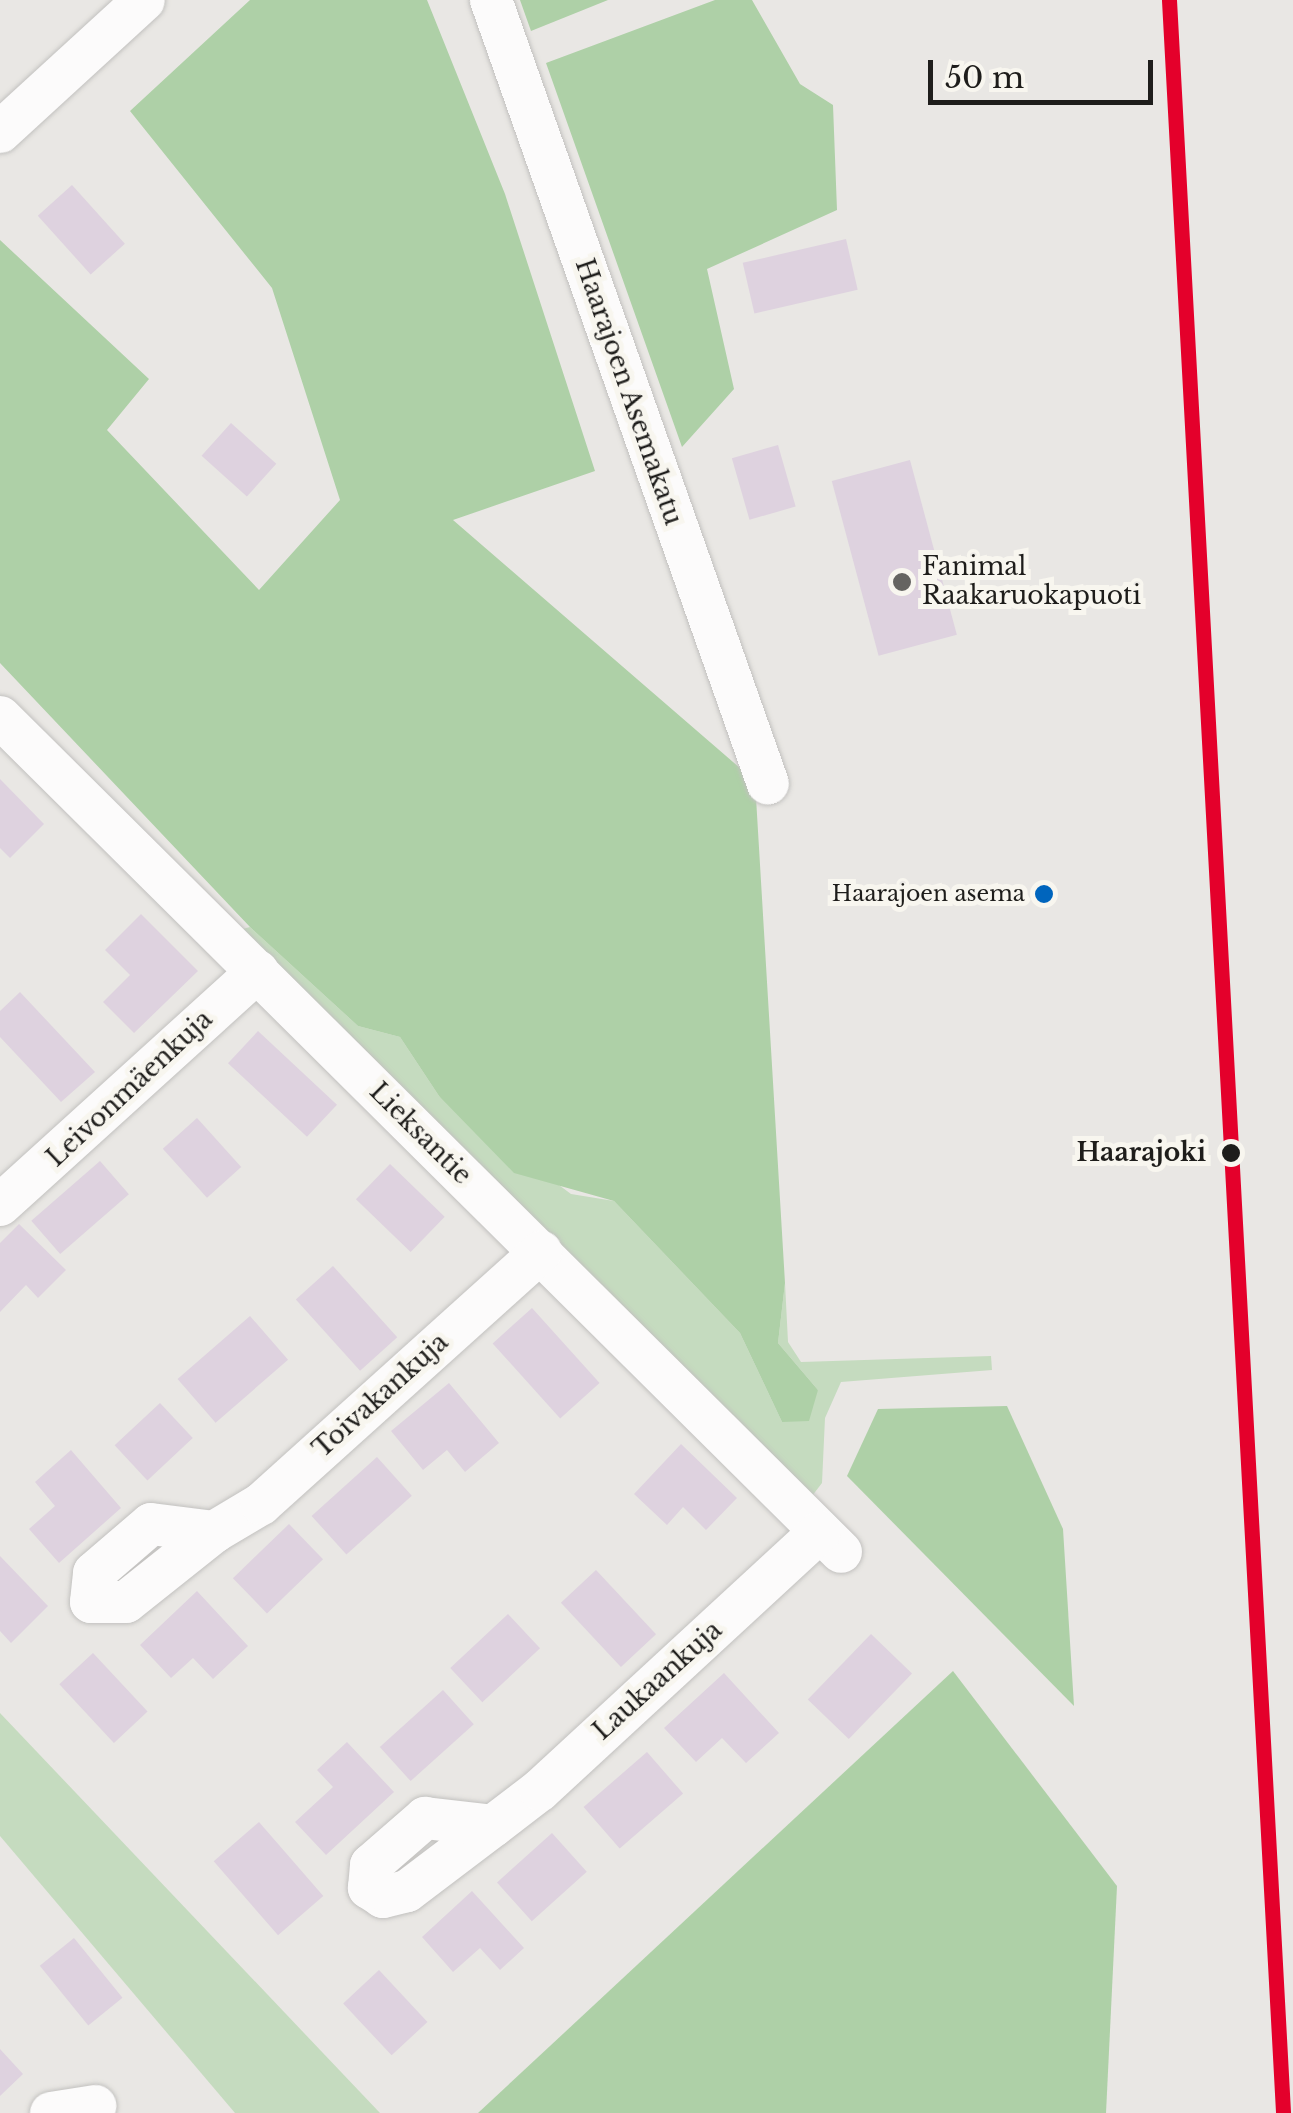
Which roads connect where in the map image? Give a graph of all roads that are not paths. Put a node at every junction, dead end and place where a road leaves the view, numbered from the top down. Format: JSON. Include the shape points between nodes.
{"nodes":[{"id":1,"x":144,"y":0,"type":"edge"},
{"id":2,"x":490,"y":0,"type":"edge"},
{"id":3,"x":0,"y":132,"type":"edge"},
{"id":4,"x":0,"y":717,"type":"edge"},
{"id":5,"x":768,"y":784,"type":"dead end"},
{"id":6,"x":258,"y":970,"type":"junction"},
{"id":7,"x":0,"y":1205,"type":"edge"},
{"id":8,"x":541,"y":1252,"type":"junction"},
{"id":9,"x":214,"y":1532,"type":"dead end"},
{"id":10,"x":830,"y":1542,"type":"joint"},
{"id":11,"x":493,"y":1826,"type":"dead end"},
{"id":12,"x":95,"y":2106,"type":"dead end"},
{"id":13,"x":51,"y":2113,"type":"edge"}],
"edges":[{"from":1,"to":3,"type":"street"},
{"from":2,"to":5,"type":"street","name":"Haarajoen Asemakatu"},
{"from":4,"to":6,"type":"street","name":"Lieksantie"},
{"from":6,"to":7,"type":"street","name":"Leivonmäenkuja"},
{"from":6,"to":8,"type":"street","name":"Lieksantie"},
{"from":8,"to":9,"type":"street","name":"Toivakankuja","via":[[262,1504]]},
{"from":8,"to":10,"type":"street","name":"Lieksantie"},
{"from":10,"to":11,"type":"street","name":"Laukaankuja"},
{"from":12,"to":13,"type":"street"}]}
